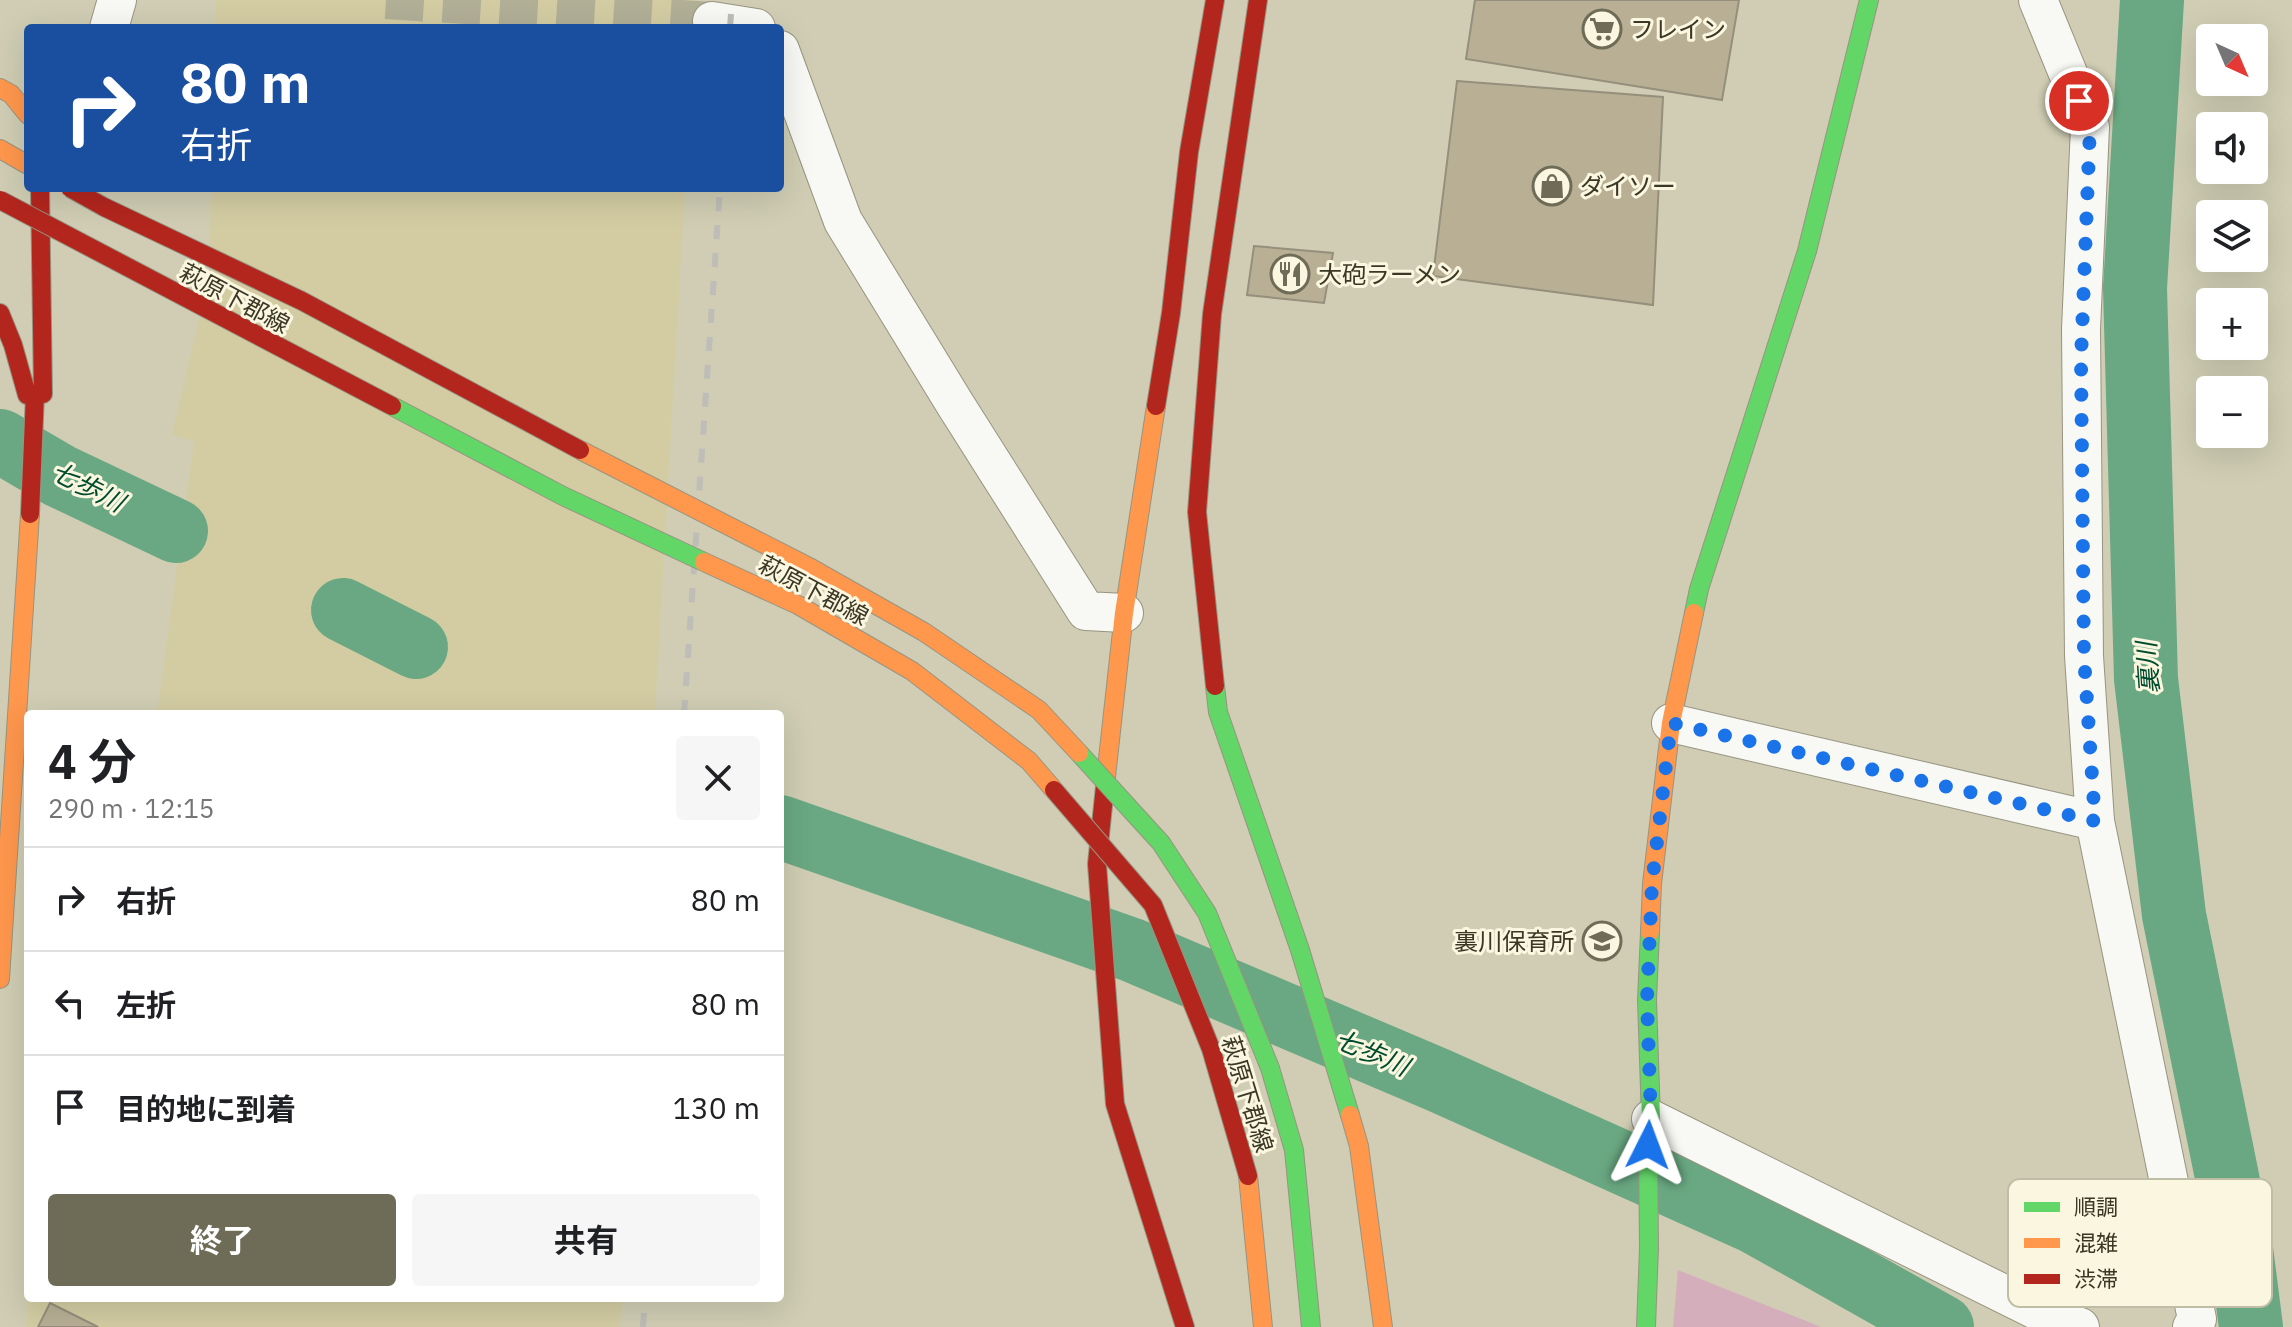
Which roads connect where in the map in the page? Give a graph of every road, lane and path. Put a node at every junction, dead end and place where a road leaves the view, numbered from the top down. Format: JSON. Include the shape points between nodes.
{"nodes":[{"id":1,"x":117,"y":0,"type":"edge"},
{"id":2,"x":1215,"y":0,"type":"edge"},
{"id":3,"x":1258,"y":0,"type":"edge"},
{"id":4,"x":1869,"y":0,"type":"edge"},
{"id":5,"x":2038,"y":0,"type":"edge"},
{"id":6,"x":712,"y":21,"type":"dead end"},
{"id":7,"x":110,"y":24,"type":"edge"},
{"id":8,"x":731,"y":24,"type":"edge"},
{"id":9,"x":784,"y":61,"type":"edge"},
{"id":10,"x":0,"y":149,"type":"edge"},
{"id":11,"x":24,"y":163,"type":"edge"},
{"id":12,"x":40,"y":192,"type":"edge"},
{"id":13,"x":77,"y":192,"type":"edge"},
{"id":14,"x":0,"y":200,"type":"edge"},
{"id":15,"x":0,"y":313,"type":"edge"},
{"id":16,"x":35,"y":394,"type":"junction"},
{"id":17,"x":1124,"y":613,"type":"junction"},
{"id":18,"x":1671,"y":723,"type":"junction"},
{"id":19,"x":2095,"y":821,"type":"junction"},
{"id":20,"x":0,"y":979,"type":"edge"},
{"id":21,"x":1649,"y":1132,"type":"junction"},
{"id":22,"x":2168,"y":1179,"type":"edge"},
{"id":23,"x":2008,"y":1298,"type":"edge"},
{"id":24,"x":2028,"y":1307,"type":"edge"},
{"id":25,"x":2195,"y":1307,"type":"edge"},
{"id":26,"x":1185,"y":1327,"type":"edge"},
{"id":27,"x":1263,"y":1327,"type":"edge"},
{"id":28,"x":1311,"y":1327,"type":"edge"},
{"id":29,"x":1383,"y":1327,"type":"edge"},
{"id":30,"x":1646,"y":1327,"type":"edge"},
{"id":31,"x":2080,"y":1327,"type":"edge"},
{"id":32,"x":2192,"y":1327,"type":"edge"}],
"edges":[{"from":1,"to":7,"type":"street"},
{"from":2,"to":17,"type":"street"},
{"from":3,"to":29,"type":"street","via":[[1212,314],[1197,512],[1218,712],[1300,950],[1359,1146]]},
{"from":4,"to":18,"type":"street","via":[[1807,251],[1699,589]]},
{"from":5,"to":19,"type":"street","via":[[2090,127],[2081,360],[2084,656]]},
{"from":6,"to":8,"type":"street"},
{"from":9,"to":17,"type":"street","via":[[843,221],[947,391],[1086,611]]},
{"from":10,"to":11,"type":"street"},
{"from":12,"to":16,"type":"street","via":[[43,394]]},
{"from":13,"to":28,"type":"street","name":"萩原下郡線","bridge":true,"via":[[302,301],[811,568],[924,632],[1039,710],[1161,843],[1207,913],[1270,1068],[1294,1150]]},
{"from":14,"to":27,"type":"street","name":"萩原下郡線","bridge":true,"via":[[563,496],[798,605],[912,671],[1029,761],[1153,905],[1211,1049],[1248,1176]]},
{"from":15,"to":16,"type":"street","via":[[27,395]]},
{"from":16,"to":20,"type":"street"},
{"from":17,"to":26,"type":"street","via":[[1097,864],[1115,1104]]},
{"from":18,"to":19,"type":"street"},
{"from":18,"to":21,"type":"street","via":[[1652,884]]},
{"from":19,"to":22,"type":"street"},
{"from":21,"to":23,"type":"street"},
{"from":21,"to":30,"type":"street"},
{"from":24,"to":31,"type":"street"},
{"from":25,"to":32,"type":"street"}]}
